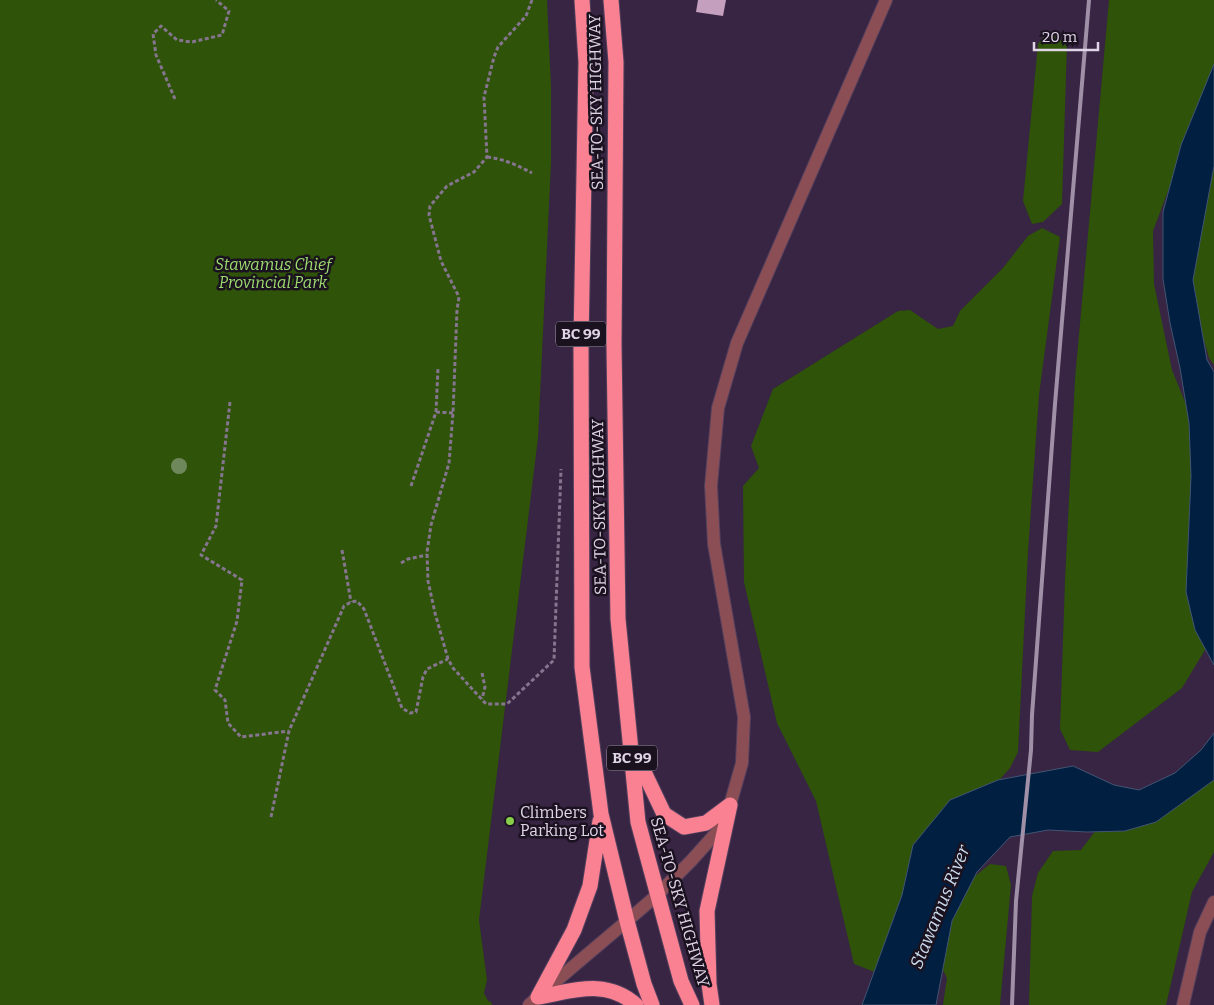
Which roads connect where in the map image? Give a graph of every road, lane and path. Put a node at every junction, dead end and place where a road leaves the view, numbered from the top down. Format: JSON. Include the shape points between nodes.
{"nodes":[{"id":1,"x":216,"y":0,"type":"edge"},
{"id":2,"x":532,"y":0,"type":"edge"},
{"id":3,"x":582,"y":0,"type":"edge"},
{"id":4,"x":612,"y":0,"type":"edge"},
{"id":5,"x":886,"y":0,"type":"edge"},
{"id":6,"x":175,"y":99,"type":"dead end"},
{"id":7,"x":486,"y":157,"type":"junction"},
{"id":8,"x":532,"y":173,"type":"dead end"},
{"id":9,"x":438,"y":368,"type":"dead end"},
{"id":10,"x":230,"y":402,"type":"dead end"},
{"id":11,"x":436,"y":412,"type":"junction"},
{"id":12,"x":453,"y":414,"type":"junction"},
{"id":13,"x":411,"y":486,"type":"dead end"},
{"id":14,"x":342,"y":550,"type":"dead end"},
{"id":15,"x":427,"y":555,"type":"junction"},
{"id":16,"x":402,"y":563,"type":"dead end"},
{"id":17,"x":351,"y":602,"type":"junction"},
{"id":18,"x":448,"y":659,"type":"junction"},
{"id":19,"x":482,"y":673,"type":"dead end"},
{"id":20,"x":482,"y":699,"type":"junction"},
{"id":21,"x":507,"y":704,"type":"dead end"},
{"id":22,"x":289,"y":731,"type":"junction"},
{"id":23,"x":630,"y":743,"type":"junction"},
{"id":24,"x":730,"y":805,"type":"junction"},
{"id":25,"x":601,"y":814,"type":"junction"},
{"id":26,"x":271,"y":817,"type":"dead end"},
{"id":27,"x":657,"y":894,"type":"junction"},
{"id":28,"x":1214,"y":902,"type":"edge"},
{"id":29,"x":627,"y":921,"type":"junction"},
{"id":30,"x":534,"y":1001,"type":"edge"},
{"id":31,"x":636,"y":1005,"type":"edge"},
{"id":32,"x":652,"y":1005,"type":"edge"},
{"id":33,"x":692,"y":1005,"type":"edge"},
{"id":34,"x":712,"y":1005,"type":"edge"},
{"id":35,"x":1183,"y":1005,"type":"edge"}],
"edges":[{"from":1,"to":6,"type":"path","via":[[229,11],[222,35],[192,42],[177,40],[161,26],[153,34],[156,55]]},
{"from":2,"to":7,"type":"path","via":[[526,16],[498,47],[494,57],[484,97]]},
{"from":3,"to":25,"type":"highway","name":"SEA-TO-SKY HIGHWAY","number":"BC 99","via":[[586,62],[581,342],[582,667]]},
{"from":4,"to":23,"type":"highway","name":"SEA-TO-SKY HIGHWAY","number":"BC 99","via":[[616,62],[614,345],[618,619]]},
{"from":5,"to":24,"type":"street","via":[[738,343],[718,408],[711,486],[714,544],[744,717],[742,763]]},
{"from":7,"to":8,"type":"path","via":[[500,158]]},
{"from":7,"to":12,"type":"path","via":[[474,172],[447,186],[430,206],[429,215],[441,261],[459,297]]},
{"from":9,"to":11,"type":"path"},
{"from":10,"to":22,"type":"path","via":[[216,526],[201,555],[242,580],[237,620],[215,690],[226,700],[228,723],[241,737]]},
{"from":11,"to":12,"type":"path"},
{"from":11,"to":13,"type":"path"},
{"from":12,"to":15,"type":"path","via":[[449,463],[431,525]]},
{"from":14,"to":17,"type":"path"},
{"from":15,"to":16,"type":"path"},
{"from":15,"to":18,"type":"path","via":[[428,581]]},
{"from":17,"to":18,"type":"path","via":[[356,601],[364,609],[402,708],[410,713],[418,708],[427,669]]},
{"from":17,"to":22,"type":"path","via":[[344,606]]},
{"from":18,"to":20,"type":"path"},
{"from":19,"to":20,"type":"path","via":[[485,687]]},
{"from":20,"to":21,"type":"path","via":[[486,704]]},
{"from":22,"to":26,"type":"path"},
{"from":23,"to":24,"type":"highway","via":[[664,814],[684,827],[706,823]]},
{"from":23,"to":27,"type":"highway","name":"SEA-TO-SKY HIGHWAY","number":"BC 99","via":[[638,822]]},
{"from":24,"to":27,"type":"street","via":[[717,832]]},
{"from":24,"to":34,"type":"highway","via":[[707,911]]},
{"from":25,"to":29,"type":"highway","name":"SEA-TO-SKY HIGHWAY","number":"BC 99"},
{"from":25,"to":30,"type":"highway","via":[[590,886],[574,930]]},
{"from":27,"to":29,"type":"street"},
{"from":27,"to":33,"type":"highway","name":"SEA-TO-SKY HIGHWAY","number":"BC 99","via":[[681,981]]},
{"from":28,"to":35,"type":"street","via":[[1200,932]]},
{"from":29,"to":30,"type":"street"},
{"from":29,"to":32,"type":"highway","name":"SEA-TO-SKY HIGHWAY","number":"BC 99"},
{"from":30,"to":31,"type":"highway","via":[[598,987],[617,993]]}]}
